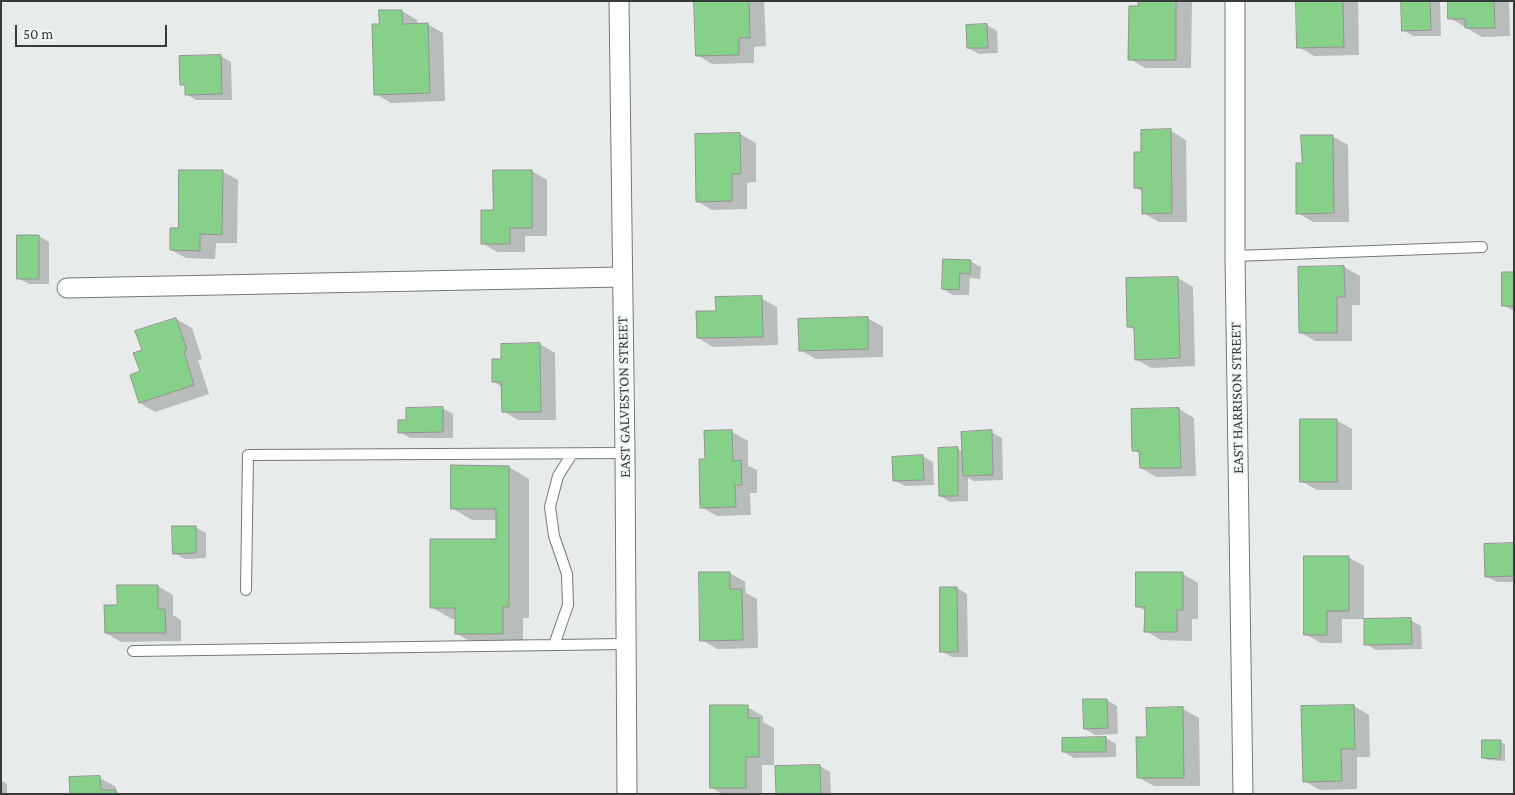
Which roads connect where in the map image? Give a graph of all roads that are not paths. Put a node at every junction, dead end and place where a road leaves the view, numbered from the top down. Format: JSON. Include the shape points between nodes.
{"nodes":[{"id":1,"x":618,"y":1,"type":"edge"},
{"id":2,"x":1235,"y":1,"type":"edge"},
{"id":3,"x":1482,"y":247,"type":"dead end"},
{"id":4,"x":1235,"y":256,"type":"junction"},
{"id":5,"x":622,"y":277,"type":"junction"},
{"id":6,"x":68,"y":288,"type":"dead end"},
{"id":7,"x":625,"y":453,"type":"junction"},
{"id":8,"x":572,"y":454,"type":"junction"},
{"id":9,"x":246,"y":590,"type":"dead end"},
{"id":10,"x":625,"y":644,"type":"junction"},
{"id":11,"x":554,"y":645,"type":"junction"},
{"id":12,"x":133,"y":651,"type":"dead end"},
{"id":13,"x":627,"y":794,"type":"edge"},
{"id":14,"x":1243,"y":794,"type":"edge"}],
"edges":[{"from":1,"to":5,"type":"street","name":"EAST GALVESTON STREET"},
{"from":2,"to":4,"type":"street","name":"EAST HARRISON STREET"},
{"from":3,"to":4,"type":"lane"},
{"from":4,"to":14,"type":"street","name":"EAST HARRISON STREET"},
{"from":5,"to":6,"type":"street"},
{"from":5,"to":7,"type":"street","name":"EAST GALVESTON STREET"},
{"from":7,"to":8,"type":"lane"},
{"from":7,"to":10,"type":"street","name":"EAST GALVESTON STREET"},
{"from":8,"to":9,"type":"lane","via":[[248,454]]},
{"from":8,"to":11,"type":"lane","via":[[558,476],[550,506],[554,536],[567,574],[568,605]]},
{"from":10,"to":11,"type":"lane"},
{"from":10,"to":13,"type":"street","name":"EAST GALVESTON STREET"},
{"from":11,"to":12,"type":"lane"}]}
